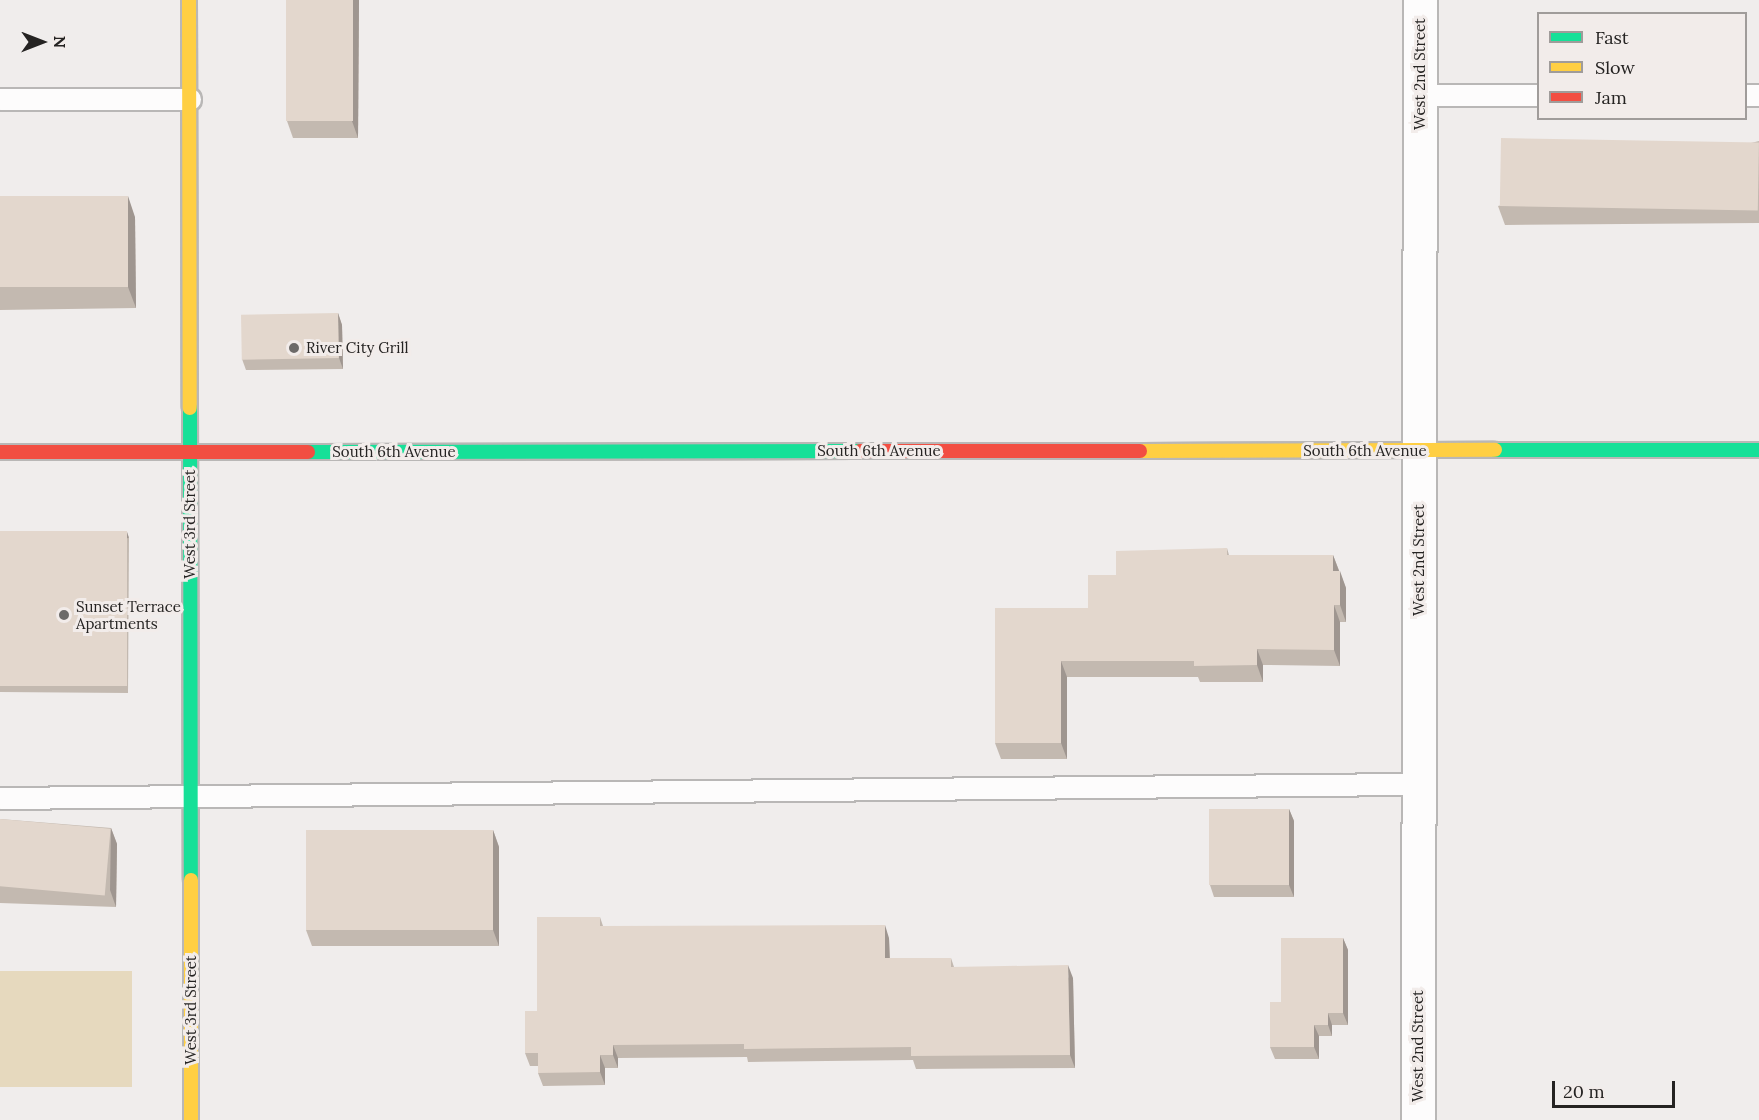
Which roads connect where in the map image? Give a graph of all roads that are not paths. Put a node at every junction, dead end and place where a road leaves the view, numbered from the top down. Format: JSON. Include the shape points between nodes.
{"nodes":[{"id":1,"x":189,"y":0,"type":"edge"},
{"id":2,"x":1420,"y":0,"type":"edge"},
{"id":3,"x":1420,"y":95,"type":"junction"},
{"id":4,"x":1537,"y":95,"type":"edge"},
{"id":5,"x":0,"y":99,"type":"edge"},
{"id":6,"x":190,"y":99,"type":"junction"},
{"id":7,"x":1759,"y":450,"type":"edge"},
{"id":8,"x":1419,"y":451,"type":"junction"},
{"id":9,"x":0,"y":452,"type":"edge"},
{"id":10,"x":190,"y":452,"type":"junction"},
{"id":11,"x":1418,"y":784,"type":"junction"},
{"id":12,"x":190,"y":796,"type":"junction"},
{"id":13,"x":0,"y":798,"type":"edge"},
{"id":14,"x":191,"y":1120,"type":"edge"},
{"id":15,"x":1418,"y":1120,"type":"edge"}],
"edges":[{"from":1,"to":6,"type":"street","name":"West 3rd Street"},
{"from":2,"to":3,"type":"street","name":"West 2nd Street"},
{"from":3,"to":4,"type":"lane"},
{"from":3,"to":8,"type":"street","name":"West 2nd Street"},
{"from":5,"to":6,"type":"lane"},
{"from":6,"to":10,"type":"street","name":"West 3rd Street"},
{"from":7,"to":8,"type":"street","name":"South 6th Avenue"},
{"from":8,"to":10,"type":"street","name":"South 6th Avenue"},
{"from":8,"to":11,"type":"street","name":"West 2nd Street"},
{"from":9,"to":10,"type":"street","name":"South 6th Avenue"},
{"from":10,"to":12,"type":"street","name":"West 3rd Street"},
{"from":11,"to":12,"type":"lane"},
{"from":11,"to":15,"type":"street","name":"West 2nd Street"},
{"from":12,"to":13,"type":"lane"},
{"from":12,"to":14,"type":"street","name":"West 3rd Street"}]}
